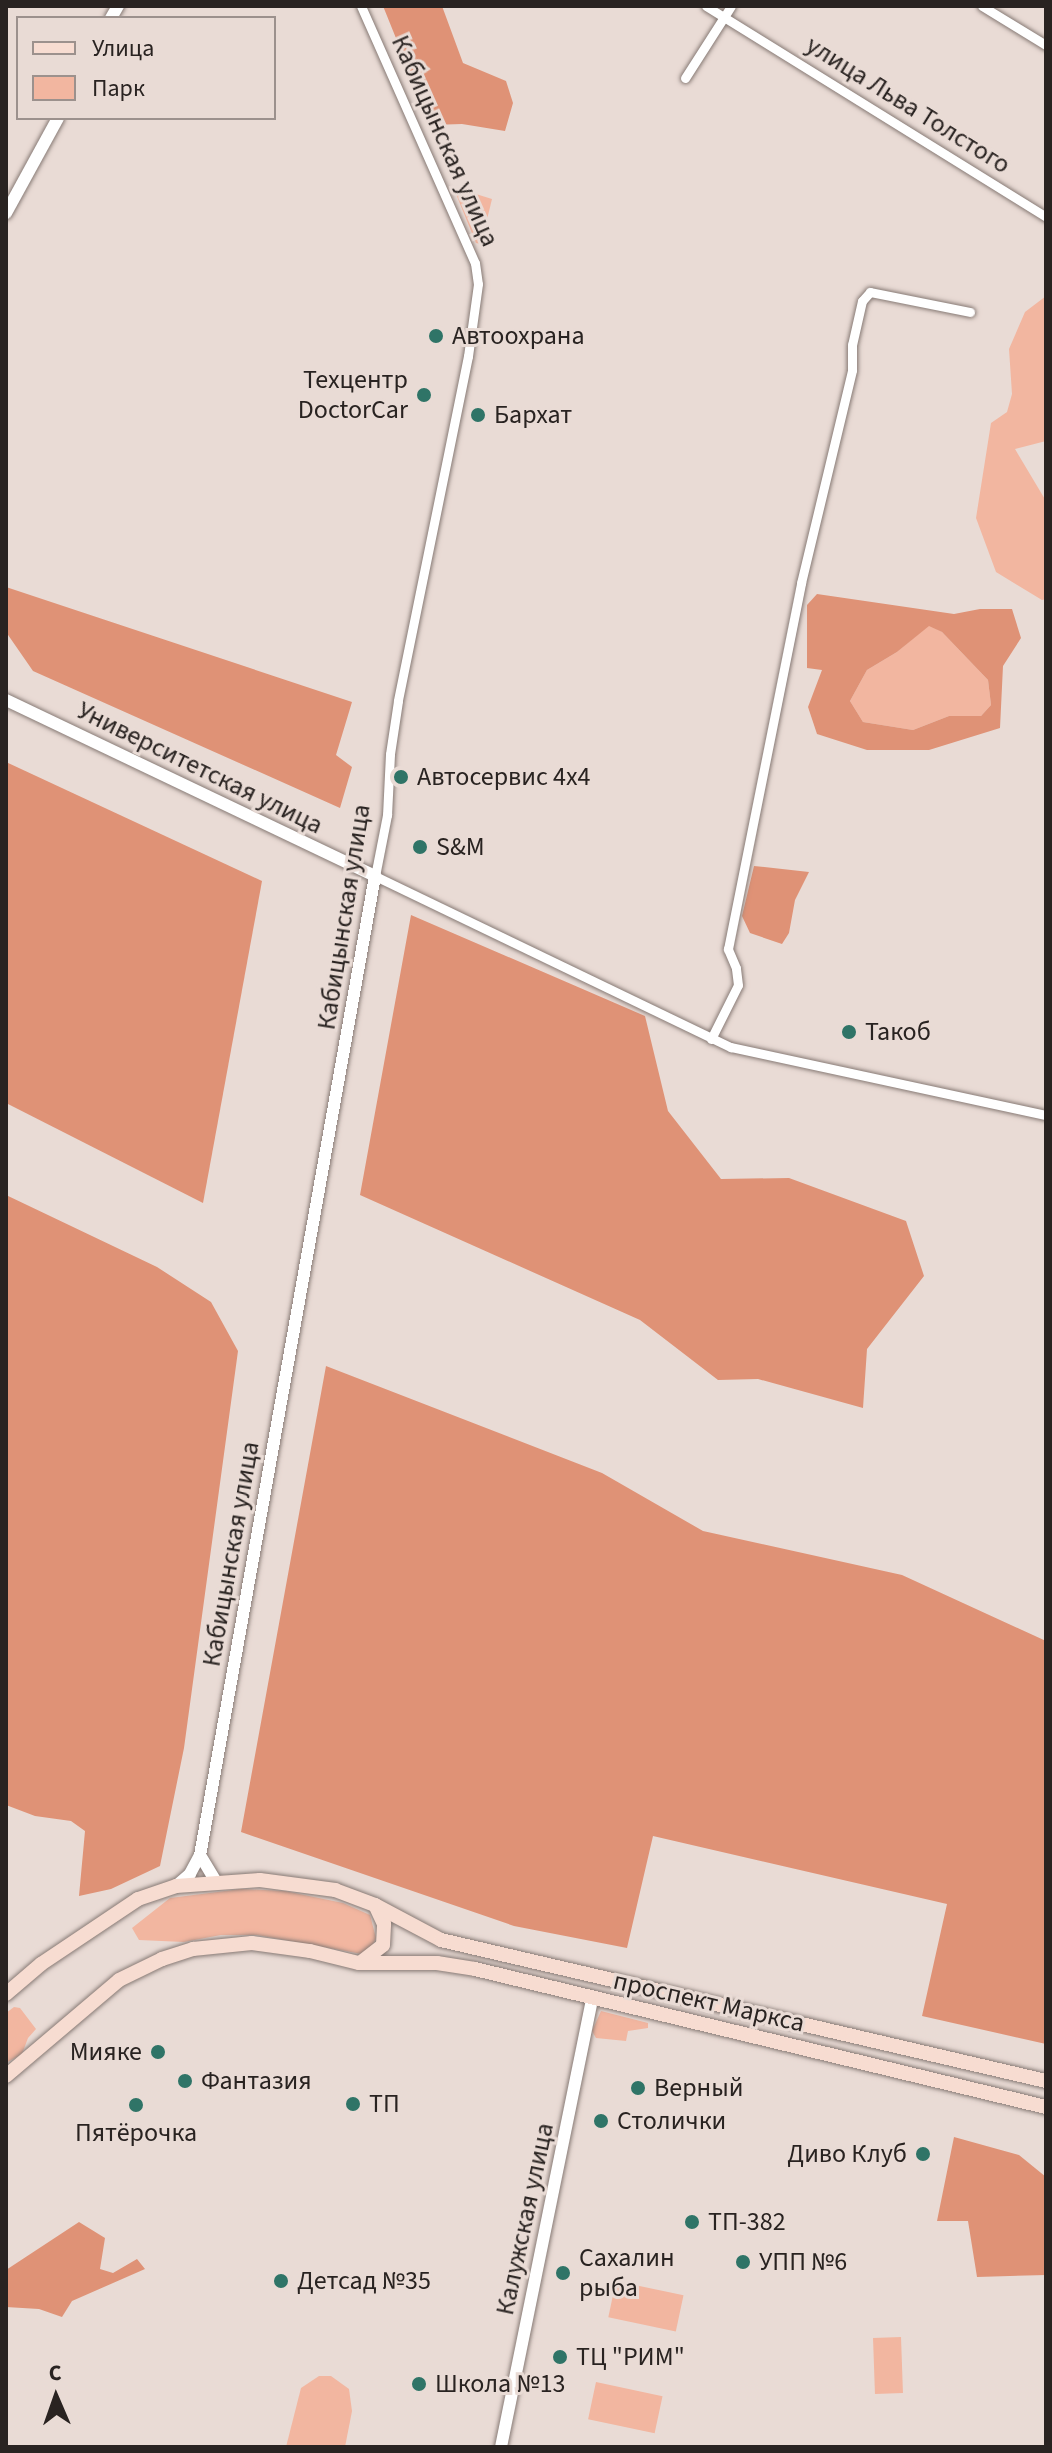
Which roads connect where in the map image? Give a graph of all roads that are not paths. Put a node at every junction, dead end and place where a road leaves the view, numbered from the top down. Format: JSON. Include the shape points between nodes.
{"nodes":[{"id":1,"x":361,"y":6,"type":"edge"},
{"id":2,"x":706,"y":6,"type":"edge"},
{"id":3,"x":731,"y":6,"type":"edge"},
{"id":4,"x":982,"y":6,"type":"edge"},
{"id":5,"x":724,"y":17,"type":"junction"},
{"id":6,"x":1046,"y":45,"type":"edge"},
{"id":7,"x":685,"y":78,"type":"dead end"},
{"id":8,"x":57,"y":120,"type":"edge"},
{"id":9,"x":6,"y":213,"type":"edge"},
{"id":10,"x":1046,"y":217,"type":"edge"},
{"id":11,"x":970,"y":312,"type":"dead end"},
{"id":12,"x":6,"y":700,"type":"edge"},
{"id":13,"x":375,"y":876,"type":"junction"},
{"id":14,"x":711,"y":1039,"type":"junction"},
{"id":15,"x":1046,"y":1115,"type":"edge"},
{"id":16,"x":200,"y":1855,"type":"junction"},
{"id":17,"x":216,"y":1882,"type":"junction"},
{"id":18,"x":176,"y":1886,"type":"junction"},
{"id":19,"x":375,"y":1905,"type":"junction"},
{"id":20,"x":359,"y":1963,"type":"junction"},
{"id":21,"x":598,"y":1977,"type":"junction"},
{"id":22,"x":6,"y":1994,"type":"edge"},
{"id":23,"x":592,"y":1999,"type":"junction"},
{"id":24,"x":8,"y":2074,"type":"edge"},
{"id":25,"x":1046,"y":2081,"type":"edge"},
{"id":26,"x":1046,"y":2107,"type":"edge"},
{"id":27,"x":501,"y":2447,"type":"edge"}],
"edges":[{"from":1,"to":13,"type":"street","name":"Кабицынская улица","via":[[475,263],[478,284],[463,385],[398,701]]},
{"from":2,"to":5,"type":"street","name":"улица Льва Толстого"},
{"from":3,"to":5,"type":"street"},
{"from":4,"to":6,"type":"street"},
{"from":5,"to":7,"type":"street"},
{"from":5,"to":10,"type":"street","name":"улица Льва Толстого"},
{"from":8,"to":9,"type":"street"},
{"from":11,"to":14,"type":"street","via":[[870,292],[862,301],[852,370],[801,583],[728,949],[738,985]]},
{"from":12,"to":13,"type":"street","name":"Университетская улица"},
{"from":13,"to":14,"type":"street"},
{"from":13,"to":16,"type":"street","name":"Кабицынская улица"},
{"from":14,"to":15,"type":"street"},
{"from":16,"to":17,"type":"street"},
{"from":16,"to":18,"type":"street"},
{"from":17,"to":18,"type":"main road","name":"проспект Маркса"},
{"from":17,"to":19,"type":"main road","name":"проспект Маркса","via":[[260,1880],[335,1890]]},
{"from":18,"to":22,"type":"main road","name":"проспект Маркса","via":[[138,1899],[99,1922]]},
{"from":19,"to":20,"type":"main road","via":[[384,1924],[383,1945]]},
{"from":19,"to":21,"type":"main road","name":"проспект Маркса","via":[[441,1940]]},
{"from":20,"to":23,"type":"main road","name":"проспект Маркса","via":[[437,1963]]},
{"from":20,"to":24,"type":"main road","name":"проспект Маркса","via":[[252,1943],[219,1944],[162,1959],[107,1989]]},
{"from":21,"to":23,"type":"main road"},
{"from":21,"to":25,"type":"main road","name":"проспект Маркса"},
{"from":23,"to":26,"type":"main road","name":"проспект Маркса"},
{"from":23,"to":27,"type":"street","name":"Калужская улица"}]}
